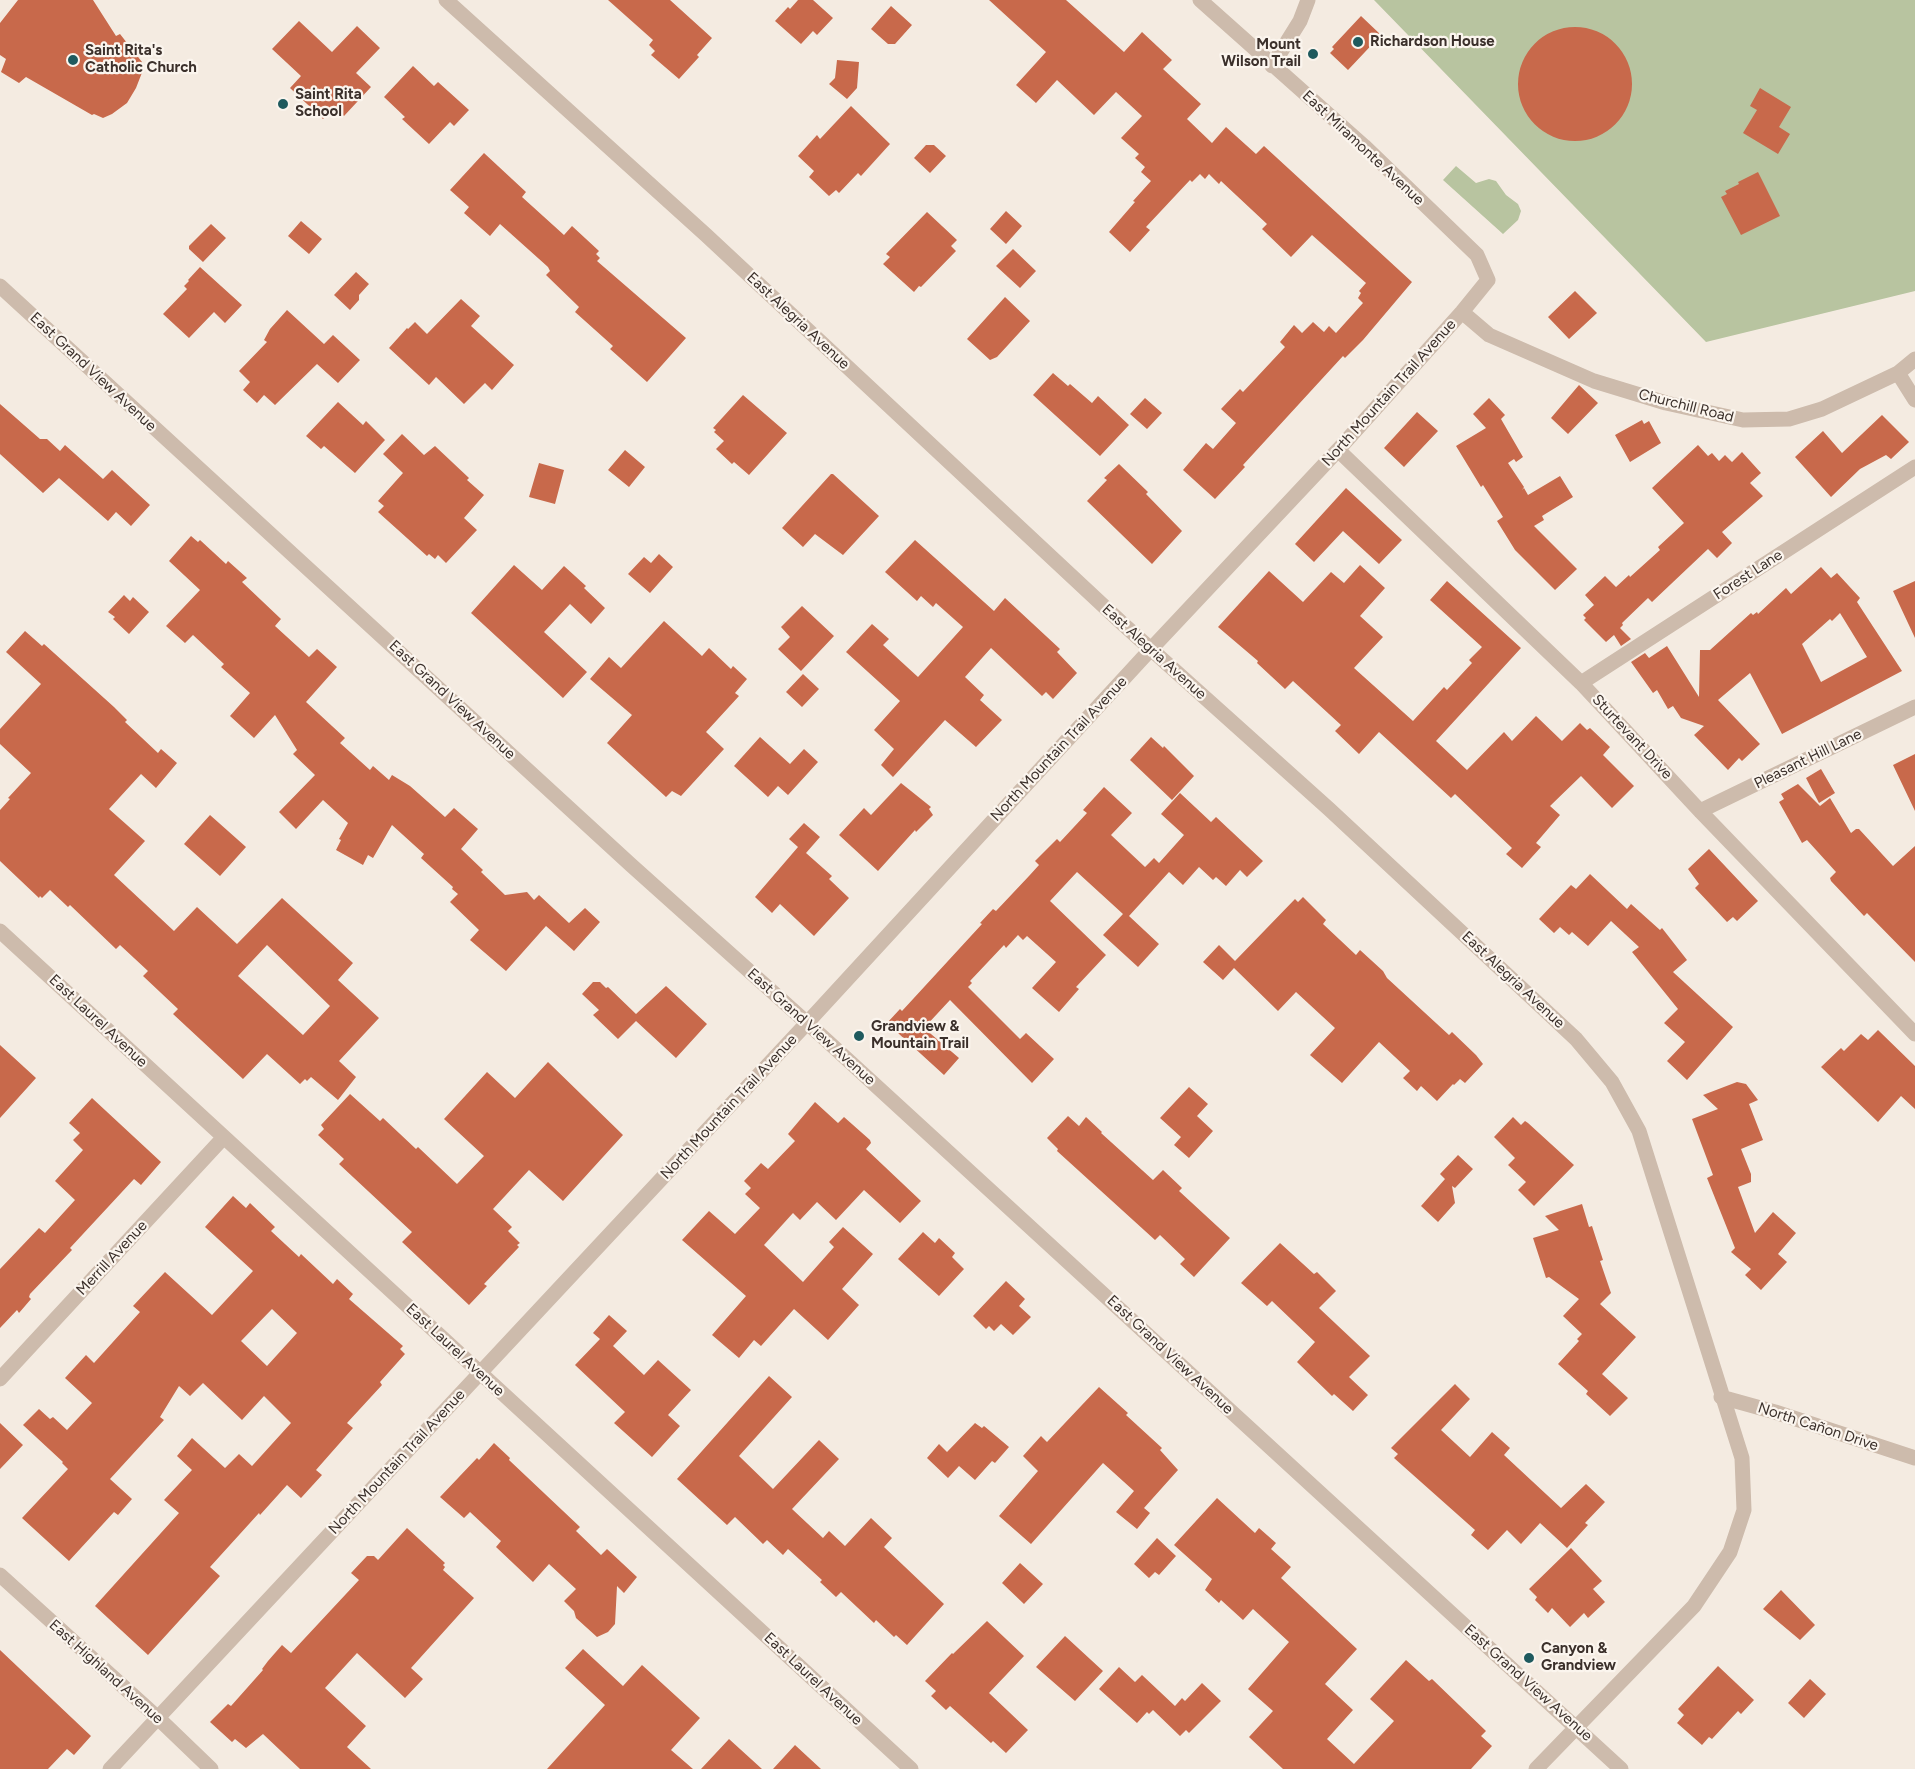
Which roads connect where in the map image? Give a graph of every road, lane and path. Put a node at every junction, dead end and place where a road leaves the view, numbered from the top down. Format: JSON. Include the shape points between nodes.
{"nodes":[{"id":1,"x":446,"y":0,"type":"edge"},
{"id":2,"x":1200,"y":0,"type":"edge"},
{"id":3,"x":1308,"y":0,"type":"edge"},
{"id":4,"x":1272,"y":66,"type":"junction"},
{"id":5,"x":1488,"y":280,"type":"joint"},
{"id":6,"x":0,"y":286,"type":"edge"},
{"id":7,"x":1462,"y":312,"type":"junction"},
{"id":8,"x":1915,"y":360,"type":"edge"},
{"id":9,"x":1898,"y":373,"type":"junction"},
{"id":10,"x":1915,"y":399,"type":"edge"},
{"id":11,"x":1338,"y":450,"type":"junction"},
{"id":12,"x":1915,"y":467,"type":"edge"},
{"id":13,"x":1151,"y":649,"type":"junction"},
{"id":14,"x":1581,"y":683,"type":"junction"},
{"id":15,"x":1915,"y":707,"type":"edge"},
{"id":16,"x":1700,"y":811,"type":"junction"},
{"id":17,"x":0,"y":931,"type":"edge"},
{"id":18,"x":807,"y":1023,"type":"junction"},
{"id":19,"x":1915,"y":1034,"type":"edge"},
{"id":20,"x":224,"y":1137,"type":"junction"},
{"id":21,"x":480,"y":1374,"type":"junction"},
{"id":22,"x":0,"y":1379,"type":"edge"},
{"id":23,"x":1721,"y":1397,"type":"junction"},
{"id":24,"x":1915,"y":1458,"type":"edge"},
{"id":25,"x":0,"y":1575,"type":"edge"},
{"id":26,"x":158,"y":1718,"type":"junction"},
{"id":27,"x":1575,"y":1727,"type":"junction"},
{"id":28,"x":110,"y":1769,"type":"edge"},
{"id":29,"x":211,"y":1769,"type":"edge"},
{"id":30,"x":911,"y":1769,"type":"edge"},
{"id":31,"x":1536,"y":1769,"type":"edge"},
{"id":32,"x":1622,"y":1769,"type":"edge"}],
"edges":[{"from":1,"to":13,"type":"street","name":"East Alegria Avenue","via":[[706,235]]},
{"from":2,"to":4,"type":"street","name":"East Miramonte Avenue"},
{"from":3,"to":4,"type":"street","via":[[1300,21]]},
{"from":4,"to":5,"type":"street","name":"East Miramonte Avenue","via":[[1364,146],[1477,255]]},
{"from":5,"to":7,"type":"street","name":"North Mountain Trail Avenue"},
{"from":6,"to":18,"type":"street","name":"East Grand View Avenue"},
{"from":7,"to":9,"type":"street","name":"Churchill Road","via":[[1489,335],[1594,381],[1666,403],[1743,420],[1789,419]]},
{"from":7,"to":11,"type":"street","name":"North Mountain Trail Avenue"},
{"from":8,"to":9,"type":"street","name":"Churchill Road"},
{"from":9,"to":10,"type":"street"},
{"from":11,"to":13,"type":"street","name":"North Mountain Trail Avenue"},
{"from":11,"to":14,"type":"street","name":"Sturtevant Drive"},
{"from":12,"to":14,"type":"street","name":"Forest Lane"},
{"from":13,"to":18,"type":"street","name":"North Mountain Trail Avenue"},
{"from":13,"to":23,"type":"street","name":"East Alegria Avenue","via":[[1576,1040],[1612,1082],[1639,1131]]},
{"from":14,"to":16,"type":"street","name":"Sturtevant Drive"},
{"from":15,"to":16,"type":"street","name":"Pleasant Hill Lane"},
{"from":16,"to":19,"type":"street","name":"Sturtevant Drive"},
{"from":17,"to":20,"type":"street","name":"East Laurel Avenue"},
{"from":18,"to":21,"type":"street","name":"North Mountain Trail Avenue"},
{"from":18,"to":27,"type":"street","name":"East Grand View Avenue"},
{"from":20,"to":21,"type":"street","name":"East Laurel Avenue"},
{"from":20,"to":22,"type":"street","name":"Merrill Avenue"},
{"from":21,"to":26,"type":"street","name":"North Mountain Trail Avenue"},
{"from":21,"to":30,"type":"street","name":"East Laurel Avenue"},
{"from":23,"to":24,"type":"street","name":"North Cañon Drive"},
{"from":23,"to":27,"type":"street","name":"East Alegria Avenue","via":[[1742,1458],[1743,1510],[1730,1552],[1694,1606]]},
{"from":25,"to":26,"type":"street","name":"East Highland Avenue"},
{"from":26,"to":28,"type":"street","name":"North Mountain Trail Avenue"},
{"from":26,"to":29,"type":"street","name":"East Highland Avenue"},
{"from":27,"to":31,"type":"street","name":"East Alegria Avenue"},
{"from":27,"to":32,"type":"street","name":"East Grand View Avenue"}]}
